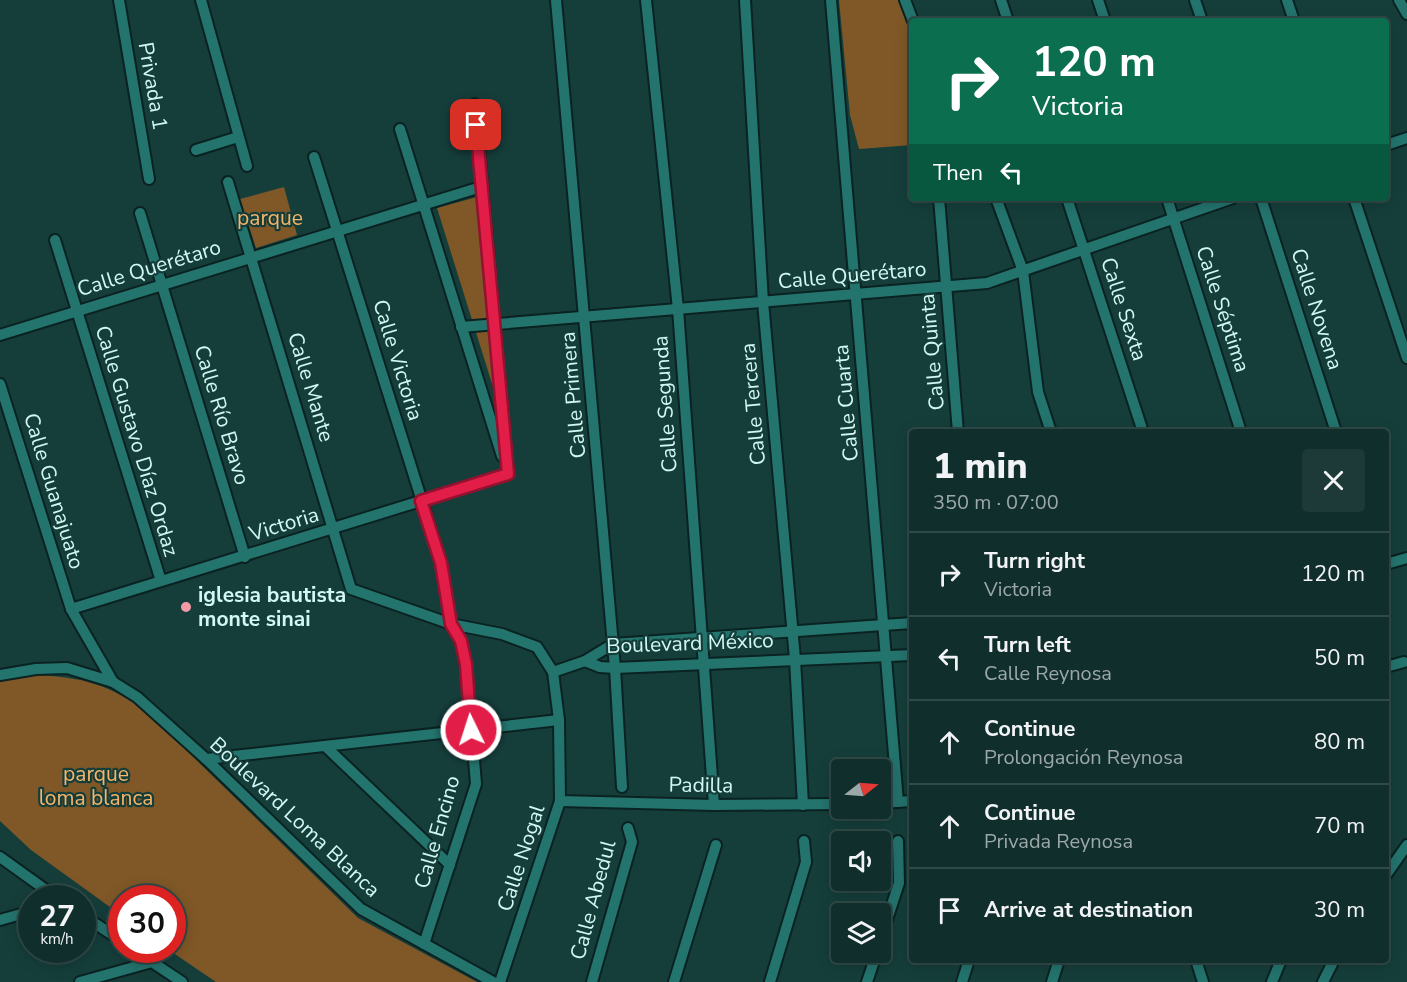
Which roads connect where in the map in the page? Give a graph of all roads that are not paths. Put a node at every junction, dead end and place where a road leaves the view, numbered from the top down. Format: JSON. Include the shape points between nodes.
{"nodes":[{"id":1,"x":119,"y":0,"type":"edge"},
{"id":2,"x":201,"y":0,"type":"edge"},
{"id":3,"x":556,"y":0,"type":"edge"},
{"id":4,"x":646,"y":0,"type":"edge"},
{"id":5,"x":745,"y":0,"type":"edge"},
{"id":6,"x":831,"y":0,"type":"edge"},
{"id":7,"x":905,"y":0,"type":"edge"},
{"id":8,"x":1001,"y":0,"type":"edge"},
{"id":9,"x":1098,"y":0,"type":"edge"},
{"id":10,"x":1195,"y":0,"type":"edge"},
{"id":11,"x":1287,"y":0,"type":"edge"},
{"id":12,"x":1399,"y":0,"type":"edge"},
{"id":13,"x":1407,"y":14,"type":"edge"},
{"id":14,"x":912,"y":18,"type":"edge"},
{"id":15,"x":1007,"y":18,"type":"edge"},
{"id":16,"x":1104,"y":18,"type":"edge"},
{"id":17,"x":1201,"y":18,"type":"edge"},
{"id":18,"x":1293,"y":18,"type":"edge"},
{"id":19,"x":475,"y":104,"type":"dead end"},
{"id":20,"x":400,"y":129,"type":"dead end"},
{"id":21,"x":238,"y":137,"type":"junction"},
{"id":22,"x":1407,"y":138,"type":"edge"},
{"id":23,"x":1389,"y":144,"type":"edge"},
{"id":24,"x":196,"y":150,"type":"dead end"},
{"id":25,"x":314,"y":157,"type":"dead end"},
{"id":26,"x":247,"y":166,"type":"dead end"},
{"id":27,"x":149,"y":179,"type":"dead end"},
{"id":28,"x":228,"y":182,"type":"dead end"},
{"id":29,"x":481,"y":188,"type":"junction"},
{"id":30,"x":939,"y":201,"type":"edge"},
{"id":31,"x":997,"y":201,"type":"edge"},
{"id":32,"x":1068,"y":201,"type":"edge"},
{"id":33,"x":1168,"y":201,"type":"edge"},
{"id":34,"x":1225,"y":201,"type":"edge"},
{"id":35,"x":1262,"y":201,"type":"edge"},
{"id":36,"x":1354,"y":201,"type":"edge"},
{"id":37,"x":423,"y":204,"type":"junction"},
{"id":38,"x":140,"y":213,"type":"dead end"},
{"id":39,"x":1174,"y":219,"type":"junction"},
{"id":40,"x":337,"y":230,"type":"junction"},
{"id":41,"x":55,"y":240,"type":"dead end"},
{"id":42,"x":1084,"y":249,"type":"junction"},
{"id":43,"x":250,"y":258,"type":"junction"},
{"id":44,"x":1023,"y":271,"type":"junction"},
{"id":45,"x":162,"y":285,"type":"junction"},
{"id":46,"x":946,"y":286,"type":"junction"},
{"id":47,"x":856,"y":294,"type":"junction"},
{"id":48,"x":763,"y":302,"type":"junction"},
{"id":49,"x":678,"y":309,"type":"junction"},
{"id":50,"x":76,"y":311,"type":"junction"},
{"id":51,"x":586,"y":317,"type":"junction"},
{"id":52,"x":496,"y":324,"type":"junction"},
{"id":53,"x":461,"y":327,"type":"junction"},
{"id":54,"x":0,"y":335,"type":"edge"},
{"id":55,"x":1407,"y":358,"type":"edge"},
{"id":56,"x":0,"y":384,"type":"edge"},
{"id":57,"x":958,"y":429,"type":"edge"},
{"id":58,"x":1050,"y":429,"type":"edge"},
{"id":59,"x":1142,"y":429,"type":"edge"},
{"id":60,"x":1240,"y":429,"type":"edge"},
{"id":61,"x":1335,"y":429,"type":"edge"},
{"id":62,"x":508,"y":474,"type":"junction"},
{"id":63,"x":421,"y":501,"type":"junction"},
{"id":64,"x":334,"y":528,"type":"junction"},
{"id":65,"x":245,"y":557,"type":"junction"},
{"id":66,"x":1407,"y":558,"type":"edge"},
{"id":67,"x":1389,"y":563,"type":"edge"},
{"id":68,"x":160,"y":581,"type":"junction"},
{"id":69,"x":71,"y":609,"type":"junction"},
{"id":70,"x":909,"y":623,"type":"edge"},
{"id":71,"x":451,"y":624,"type":"junction"},
{"id":72,"x":884,"y":625,"type":"junction"},
{"id":73,"x":792,"y":631,"type":"junction"},
{"id":74,"x":700,"y":638,"type":"junction"},
{"id":75,"x":613,"y":644,"type":"junction"},
{"id":76,"x":884,"y":656,"type":"junction"},
{"id":77,"x":909,"y":656,"type":"edge"},
{"id":78,"x":795,"y":658,"type":"junction"},
{"id":79,"x":585,"y":661,"type":"junction"},
{"id":80,"x":1404,"y":662,"type":"dead end"},
{"id":81,"x":705,"y":663,"type":"junction"},
{"id":82,"x":1389,"y":666,"type":"edge"},
{"id":83,"x":615,"y":668,"type":"junction"},
{"id":84,"x":553,"y":672,"type":"junction"},
{"id":85,"x":0,"y":675,"type":"edge"},
{"id":86,"x":113,"y":682,"type":"junction"},
{"id":87,"x":559,"y":720,"type":"junction"},
{"id":88,"x":471,"y":730,"type":"junction"},
{"id":89,"x":325,"y":746,"type":"junction"},
{"id":90,"x":206,"y":759,"type":"junction"},
{"id":91,"x":622,"y":787,"type":"dead end"},
{"id":92,"x":560,"y":801,"type":"junction"},
{"id":93,"x":909,"y":801,"type":"edge"},
{"id":94,"x":891,"y":802,"type":"edge"},
{"id":95,"x":897,"y":802,"type":"junction"},
{"id":96,"x":831,"y":804,"type":"edge"},
{"id":97,"x":714,"y":805,"type":"junction"},
{"id":98,"x":803,"y":805,"type":"junction"},
{"id":99,"x":628,"y":828,"type":"dead end"},
{"id":100,"x":804,"y":841,"type":"dead end"},
{"id":101,"x":898,"y":841,"type":"dead end"},
{"id":102,"x":716,"y":845,"type":"dead end"},
{"id":103,"x":1407,"y":845,"type":"edge"},
{"id":104,"x":0,"y":857,"type":"edge"},
{"id":105,"x":450,"y":865,"type":"junction"},
{"id":106,"x":1389,"y":871,"type":"edge"},
{"id":107,"x":39,"y":885,"type":"edge"},
{"id":108,"x":891,"y":907,"type":"edge"},
{"id":109,"x":18,"y":915,"type":"edge"},
{"id":110,"x":0,"y":920,"type":"edge"},
{"id":111,"x":424,"y":944,"type":"junction"},
{"id":112,"x":148,"y":963,"type":"edge"},
{"id":113,"x":154,"y":963,"type":"edge"},
{"id":114,"x":873,"y":963,"type":"edge"},
{"id":115,"x":968,"y":963,"type":"edge"},
{"id":116,"x":1058,"y":963,"type":"edge"},
{"id":117,"x":1197,"y":963,"type":"edge"},
{"id":118,"x":1280,"y":963,"type":"edge"},
{"id":119,"x":1332,"y":963,"type":"edge"},
{"id":120,"x":80,"y":982,"type":"edge"},
{"id":121,"x":182,"y":982,"type":"edge"},
{"id":122,"x":493,"y":982,"type":"edge"},
{"id":123,"x":500,"y":982,"type":"edge"},
{"id":124,"x":592,"y":982,"type":"edge"},
{"id":125,"x":674,"y":982,"type":"edge"},
{"id":126,"x":770,"y":982,"type":"edge"},
{"id":127,"x":867,"y":982,"type":"edge"},
{"id":128,"x":962,"y":982,"type":"edge"},
{"id":129,"x":1052,"y":982,"type":"edge"},
{"id":130,"x":1203,"y":982,"type":"edge"},
{"id":131,"x":1272,"y":982,"type":"edge"},
{"id":132,"x":1323,"y":982,"type":"edge"}],
"edges":[{"from":1,"to":27,"type":"street","name":"Privada 1"},
{"from":2,"to":21,"type":"street"},
{"from":3,"to":51,"type":"street","name":"Calle Primera"},
{"from":4,"to":49,"type":"street","name":"Calle Segunda"},
{"from":5,"to":48,"type":"street","name":"Calle Tercera"},
{"from":6,"to":47,"type":"street","name":"Calle Cuarta"},
{"from":7,"to":14,"type":"street"},
{"from":8,"to":15,"type":"street"},
{"from":9,"to":16,"type":"street"},
{"from":10,"to":17,"type":"street"},
{"from":11,"to":18,"type":"street"},
{"from":12,"to":13,"type":"street"},
{"from":19,"to":29,"type":"street"},
{"from":20,"to":37,"type":"street"},
{"from":21,"to":24,"type":"street"},
{"from":21,"to":26,"type":"street"},
{"from":22,"to":23,"type":"street"},
{"from":25,"to":40,"type":"street","name":"Calle Victoria"},
{"from":28,"to":43,"type":"street","name":"Calle Mante"},
{"from":29,"to":37,"type":"street","name":"Calle Querétaro"},
{"from":29,"to":52,"type":"street"},
{"from":30,"to":46,"type":"street","name":"Calle Quinta"},
{"from":31,"to":44,"type":"street"},
{"from":32,"to":42,"type":"street","name":"Calle Sexta"},
{"from":33,"to":39,"type":"street","name":"Calle Séptima"},
{"from":34,"to":39,"type":"street","name":"Calle Querétaro"},
{"from":35,"to":61,"type":"street","name":"Calle Novena"},
{"from":36,"to":55,"type":"street"},
{"from":37,"to":40,"type":"street","name":"Calle Querétaro"},
{"from":37,"to":53,"type":"street"},
{"from":38,"to":45,"type":"street","name":"Calle Río Bravo"},
{"from":39,"to":42,"type":"street","name":"Calle Querétaro"},
{"from":39,"to":60,"type":"street","name":"Calle Séptima"},
{"from":40,"to":43,"type":"street","name":"Calle Querétaro"},
{"from":40,"to":63,"type":"street","name":"Calle Victoria"},
{"from":41,"to":50,"type":"street","name":"Calle Gustavo Díaz Ordaz"},
{"from":42,"to":44,"type":"street","name":"Calle Querétaro"},
{"from":42,"to":59,"type":"street","name":"Calle Sexta"},
{"from":43,"to":45,"type":"street","name":"Calle Querétaro"},
{"from":43,"to":64,"type":"street","name":"Calle Mante"},
{"from":44,"to":46,"type":"street","name":"Calle Querétaro","via":[[987,283]]},
{"from":44,"to":58,"type":"street","via":[[1038,393]]},
{"from":45,"to":50,"type":"street","name":"Calle Querétaro"},
{"from":45,"to":65,"type":"street","name":"Calle Río Bravo"},
{"from":46,"to":47,"type":"street","name":"Calle Querétaro"},
{"from":46,"to":57,"type":"street","name":"Calle Quinta"},
{"from":47,"to":48,"type":"street","name":"Calle Querétaro"},
{"from":47,"to":72,"type":"street","name":"Calle Cuarta"},
{"from":48,"to":49,"type":"street","name":"Calle Querétaro"},
{"from":48,"to":73,"type":"street","name":"Calle Tercera"},
{"from":49,"to":51,"type":"street","name":"Calle Querétaro"},
{"from":49,"to":74,"type":"street","name":"Calle Segunda"},
{"from":50,"to":54,"type":"street","name":"Calle Querétaro"},
{"from":50,"to":68,"type":"street","name":"Calle Gustavo Díaz Ordaz"},
{"from":51,"to":52,"type":"street","name":"Calle Querétaro"},
{"from":51,"to":75,"type":"street","name":"Calle Primera"},
{"from":52,"to":53,"type":"street","name":"Calle Querétaro"},
{"from":52,"to":62,"type":"street"},
{"from":53,"to":62,"type":"street"},
{"from":56,"to":69,"type":"street","name":"Calle Guanajuato"},
{"from":62,"to":63,"type":"street","name":"Victoria"},
{"from":63,"to":64,"type":"street","name":"Victoria"},
{"from":63,"to":71,"type":"street","name":"Calle Victoria","via":[[441,563]]},
{"from":64,"to":65,"type":"street","name":"Victoria"},
{"from":64,"to":71,"type":"street","name":"Calle Mante","via":[[351,589]]},
{"from":65,"to":68,"type":"street","name":"Victoria"},
{"from":66,"to":67,"type":"street"},
{"from":68,"to":69,"type":"street","name":"Victoria"},
{"from":69,"to":86,"type":"street","name":"Calle Guanajuato"},
{"from":70,"to":72,"type":"street","name":"Boulevard México"},
{"from":71,"to":84,"type":"street","via":[[502,634],[537,647]]},
{"from":71,"to":88,"type":"street","name":"Calle Encino","via":[[461,641],[466,664]]},
{"from":72,"to":73,"type":"street","name":"Boulevard México"},
{"from":72,"to":76,"type":"street","name":"Calle Cuarta"},
{"from":73,"to":74,"type":"street","name":"Boulevard México"},
{"from":73,"to":78,"type":"street","name":"Calle Tercera"},
{"from":74,"to":75,"type":"street","name":"Boulevard México"},
{"from":74,"to":81,"type":"street","name":"Calle Segunda"},
{"from":75,"to":79,"type":"street","name":"Boulevard México"},
{"from":75,"to":83,"type":"street","name":"Calle Primera"},
{"from":76,"to":77,"type":"street","name":"Boulevard México"},
{"from":76,"to":78,"type":"street","name":"Boulevard México"},
{"from":76,"to":95,"type":"street","name":"Calle Cuarta"},
{"from":78,"to":81,"type":"street","name":"Boulevard México"},
{"from":78,"to":98,"type":"street","name":"Calle Tercera"},
{"from":79,"to":83,"type":"street","name":"Boulevard México"},
{"from":79,"to":84,"type":"street"},
{"from":80,"to":82,"type":"street"},
{"from":81,"to":83,"type":"street","name":"Boulevard México"},
{"from":81,"to":97,"type":"street","name":"Calle Segunda"},
{"from":83,"to":91,"type":"street","name":"Calle Primera"},
{"from":84,"to":87,"type":"street","name":"Calle Nogal"},
{"from":85,"to":86,"type":"street","via":[[67,668]]},
{"from":86,"to":90,"type":"street","name":"Boulevard Loma Blanca","via":[[137,697]]},
{"from":87,"to":88,"type":"street"},
{"from":87,"to":92,"type":"street","name":"Calle Nogal"},
{"from":88,"to":89,"type":"street"},
{"from":88,"to":105,"type":"street","name":"Calle Encino","via":[[476,784]]},
{"from":89,"to":90,"type":"street"},
{"from":89,"to":105,"type":"street"},
{"from":90,"to":111,"type":"street","name":"Boulevard Loma Blanca","via":[[361,909]]},
{"from":92,"to":97,"type":"street","name":"Padilla"},
{"from":92,"to":123,"type":"street","name":"Calle Nogal"},
{"from":93,"to":95,"type":"street"},
{"from":94,"to":95,"type":"street"},
{"from":96,"to":98,"type":"street","name":"Padilla"},
{"from":97,"to":98,"type":"street","name":"Padilla"},
{"from":99,"to":124,"type":"street","name":"Calle Abedul","via":[[632,842]]},
{"from":100,"to":126,"type":"street","via":[[806,862]]},
{"from":101,"to":108,"type":"street","via":[[899,883]]},
{"from":102,"to":125,"type":"street"},
{"from":103,"to":106,"type":"street"},
{"from":104,"to":107,"type":"street"},
{"from":105,"to":111,"type":"street","name":"Calle Encino"},
{"from":109,"to":110,"type":"street"},
{"from":111,"to":122,"type":"street","name":"Boulevard Loma Blanca"},
{"from":112,"to":120,"type":"street"},
{"from":113,"to":121,"type":"street"},
{"from":114,"to":127,"type":"street"},
{"from":115,"to":128,"type":"street"},
{"from":116,"to":129,"type":"street"},
{"from":117,"to":130,"type":"street"},
{"from":118,"to":131,"type":"street"},
{"from":119,"to":132,"type":"street"}]}
